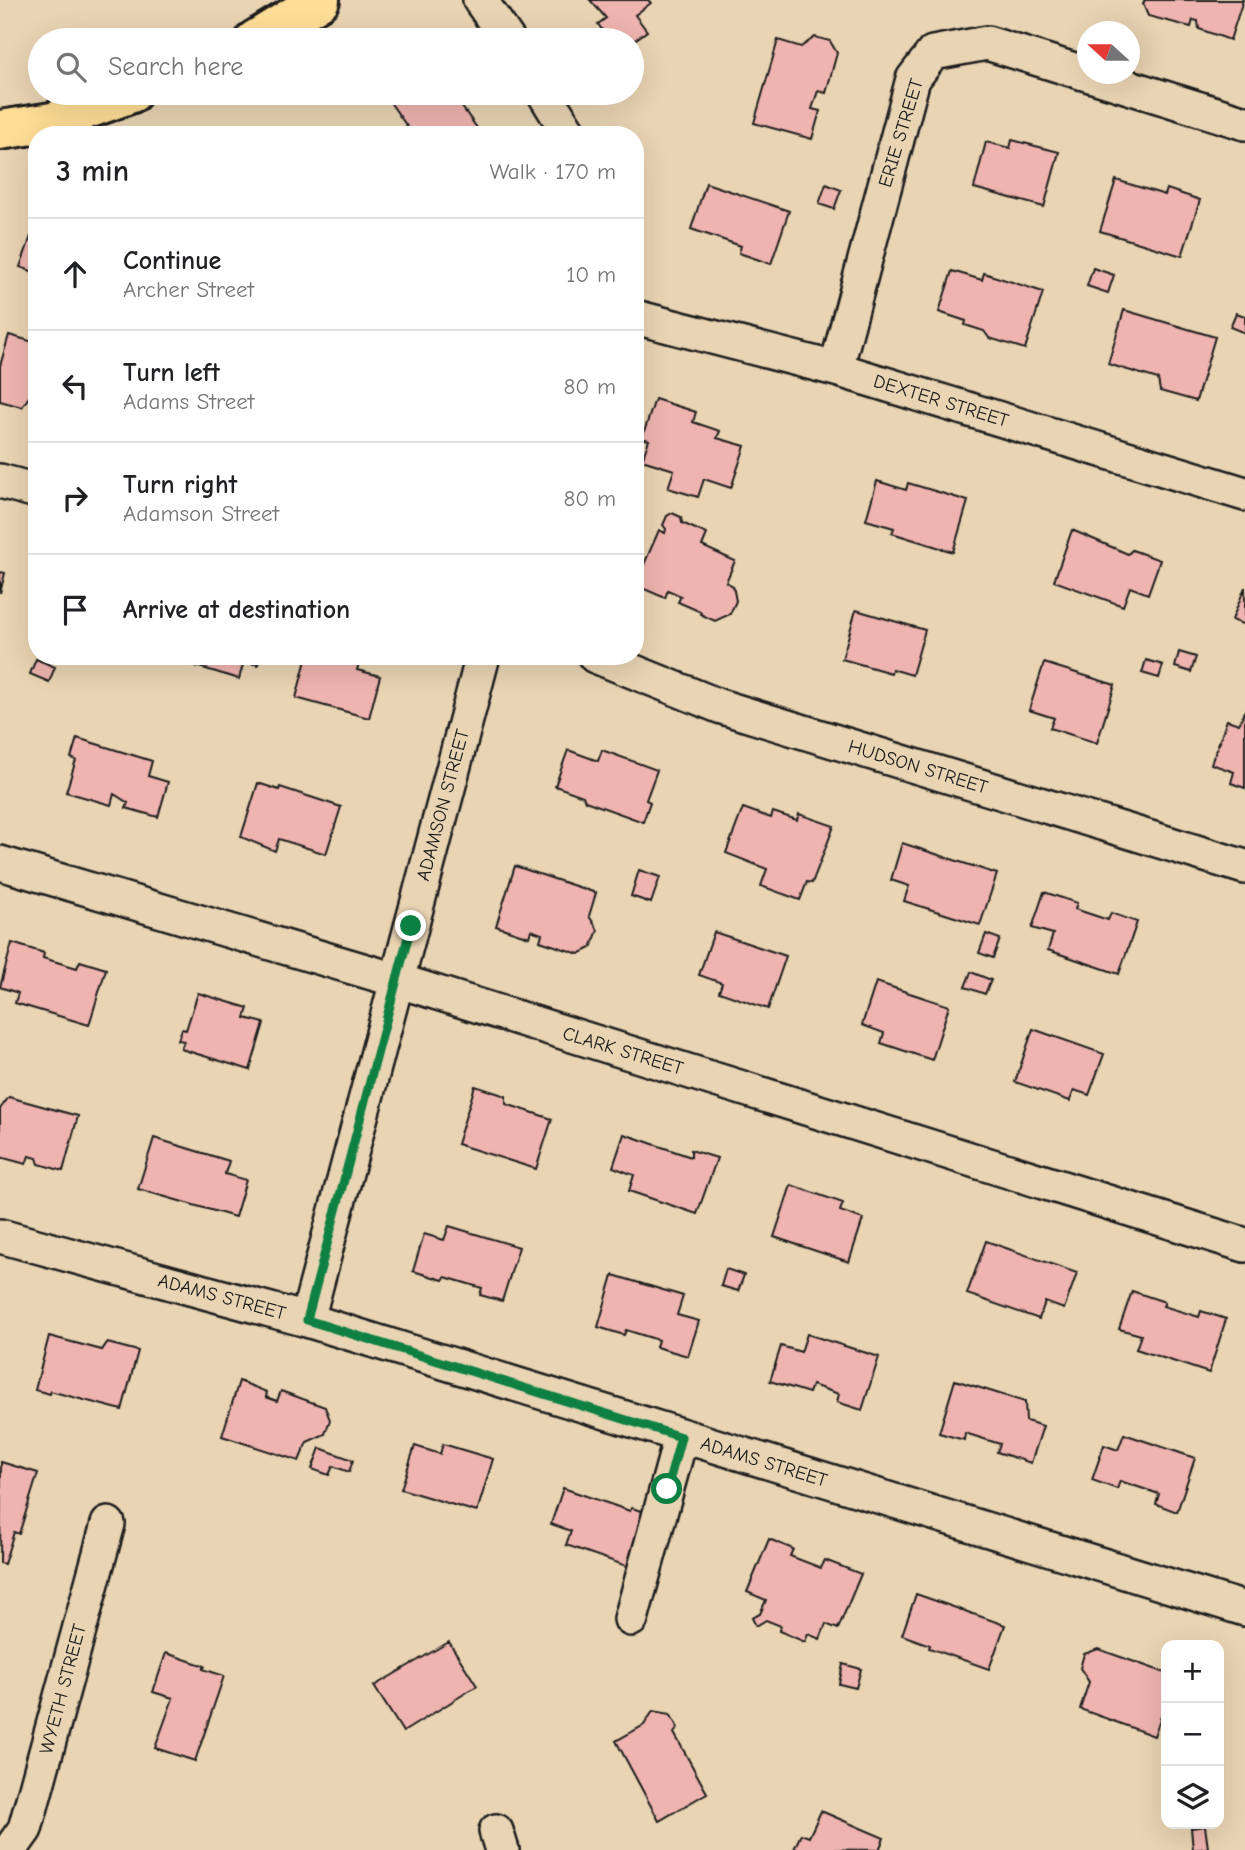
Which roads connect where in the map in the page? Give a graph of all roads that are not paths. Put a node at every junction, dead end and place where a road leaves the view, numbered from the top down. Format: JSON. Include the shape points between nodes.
{"nodes":[{"id":1,"x":320,"y":0,"type":"edge"},
{"id":2,"x":480,"y":0,"type":"edge"},
{"id":3,"x":274,"y":28,"type":"edge"},
{"id":4,"x":500,"y":28,"type":"edge"},
{"id":5,"x":99,"y":105,"type":"edge"},
{"id":6,"x":551,"y":105,"type":"edge"},
{"id":7,"x":1245,"y":123,"type":"edge"},
{"id":8,"x":564,"y":126,"type":"edge"},
{"id":9,"x":0,"y":130,"type":"edge"},
{"id":10,"x":644,"y":319,"type":"edge"},
{"id":11,"x":836,"y":369,"type":"junction"},
{"id":12,"x":0,"y":481,"type":"edge"},
{"id":13,"x":28,"y":489,"type":"edge"},
{"id":14,"x":1245,"y":494,"type":"edge"},
{"id":15,"x":481,"y":665,"type":"edge"},
{"id":16,"x":617,"y":665,"type":"edge"},
{"id":17,"x":0,"y":863,"type":"edge"},
{"id":18,"x":1245,"y":867,"type":"edge"},
{"id":19,"x":397,"y":980,"type":"junction"},
{"id":20,"x":0,"y":1236,"type":"edge"},
{"id":21,"x":1245,"y":1245,"type":"edge"},
{"id":22,"x":307,"y":1320,"type":"junction"},
{"id":23,"x":681,"y":1437,"type":"junction"},
{"id":24,"x":108,"y":1524,"type":"dead end"},
{"id":25,"x":1245,"y":1609,"type":"edge"},
{"id":26,"x":631,"y":1619,"type":"dead end"},
{"id":27,"x":10,"y":1850,"type":"edge"}],
"edges":[{"from":1,"to":3,"type":"main road"},
{"from":2,"to":4,"type":"street"},
{"from":5,"to":9,"type":"main road","via":[[52,122]]},
{"from":6,"to":8,"type":"street"},
{"from":7,"to":11,"type":"street","name":"ERIE STREET","via":[[987,43],[933,53],[914,79]]},
{"from":10,"to":11,"type":"street","name":"DEXTER STREET"},
{"from":11,"to":14,"type":"street","name":"DEXTER STREET"},
{"from":12,"to":13,"type":"street"},
{"from":15,"to":19,"type":"street","name":"ADAMSON STREET"},
{"from":16,"to":18,"type":"street","name":"HUDSON STREET","via":[[719,706]]},
{"from":17,"to":19,"type":"street","name":"CLARK STREET"},
{"from":19,"to":21,"type":"street","name":"CLARK STREET"},
{"from":19,"to":22,"type":"street","name":"ADAMSON STREET"},
{"from":20,"to":22,"type":"street","name":"ADAMS STREET"},
{"from":22,"to":23,"type":"street","name":"ADAMS STREET"},
{"from":23,"to":25,"type":"street","name":"ADAMS STREET"},
{"from":23,"to":26,"type":"street"},
{"from":24,"to":27,"type":"street","name":"WYETH STREET","via":[[24,1829]]}]}
